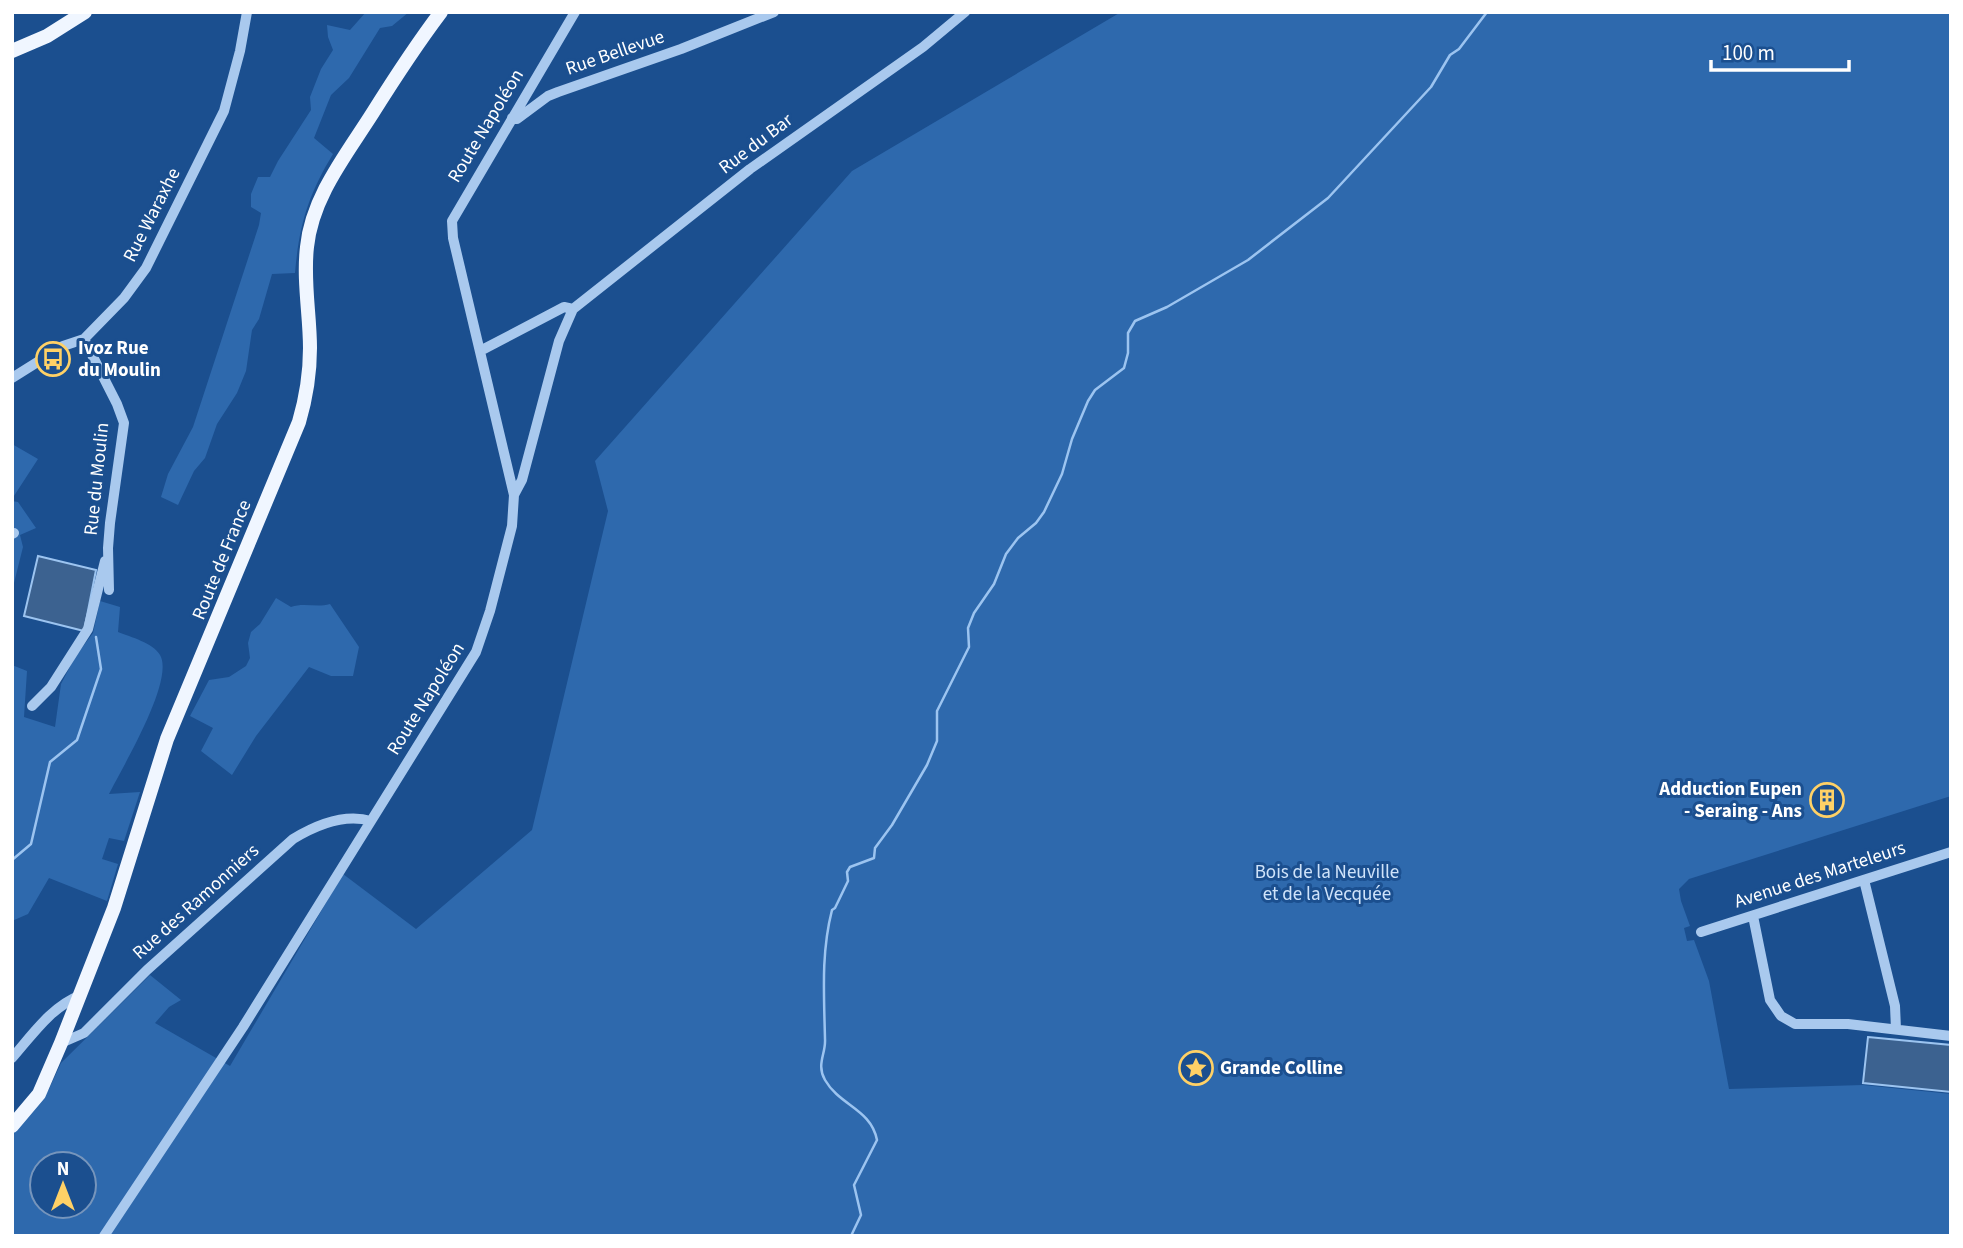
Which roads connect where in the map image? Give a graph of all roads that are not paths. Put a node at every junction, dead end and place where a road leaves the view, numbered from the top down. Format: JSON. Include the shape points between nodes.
{"nodes":[{"id":1,"x":85,"y":12,"type":"edge"},
{"id":2,"x":247,"y":12,"type":"edge"},
{"id":3,"x":441,"y":12,"type":"edge"},
{"id":4,"x":575,"y":12,"type":"edge"},
{"id":5,"x":774,"y":12,"type":"edge"},
{"id":6,"x":965,"y":12,"type":"edge"},
{"id":7,"x":12,"y":51,"type":"edge"},
{"id":8,"x":512,"y":118,"type":"junction"},
{"id":9,"x":573,"y":309,"type":"junction"},
{"id":10,"x":84,"y":339,"type":"junction"},
{"id":11,"x":480,"y":351,"type":"junction"},
{"id":12,"x":12,"y":378,"type":"edge"},
{"id":13,"x":514,"y":495,"type":"junction"},
{"id":14,"x":108,"y":548,"type":"junction"},
{"id":15,"x":109,"y":590,"type":"dead end"},
{"id":16,"x":32,"y":706,"type":"dead end"},
{"id":17,"x":371,"y":821,"type":"junction"},
{"id":18,"x":1951,"y":852,"type":"edge"},
{"id":19,"x":1864,"y":880,"type":"junction"},
{"id":20,"x":1753,"y":916,"type":"junction"},
{"id":21,"x":1701,"y":932,"type":"dead end"},
{"id":22,"x":81,"y":995,"type":"junction"},
{"id":23,"x":1896,"y":1029,"type":"junction"},
{"id":24,"x":1951,"y":1036,"type":"edge"},
{"id":25,"x":61,"y":1043,"type":"junction"},
{"id":26,"x":12,"y":1058,"type":"edge"},
{"id":27,"x":12,"y":1126,"type":"edge"},
{"id":28,"x":104,"y":1236,"type":"edge"}],
"edges":[{"from":1,"to":7,"type":"main road"},
{"from":2,"to":10,"type":"street","name":"Rue Waraxhe","via":[[224,111],[188,188],[146,268]]},
{"from":3,"to":22,"type":"main road","name":"Route de France","via":[[335,171],[315,213],[306,270],[309,373],[299,422],[167,740]]},
{"from":4,"to":8,"type":"street","name":"Route Napoléon"},
{"from":5,"to":8,"type":"street","name":"Rue Bellevue","via":[[548,96]]},
{"from":6,"to":9,"type":"street","name":"Rue du Bar","via":[[741,176]]},
{"from":8,"to":11,"type":"street","name":"Route Napoléon","via":[[452,221]]},
{"from":9,"to":11,"type":"street","name":"Rue du Bar","via":[[564,307]]},
{"from":9,"to":13,"type":"street","name":"Rue du Bar","via":[[559,341]]},
{"from":10,"to":12,"type":"street","name":"Rue Waraxhe","via":[[63,346]]},
{"from":10,"to":14,"type":"street","name":"Rue du Moulin","via":[[124,423]]},
{"from":11,"to":13,"type":"street","name":"Route Napoléon"},
{"from":13,"to":17,"type":"street","name":"Route Napoléon","via":[[512,526],[481,642]]},
{"from":14,"to":15,"type":"street","name":"Rue du Moulin"},
{"from":14,"to":16,"type":"street","via":[[88,628],[51,687]]},
{"from":17,"to":25,"type":"street","name":"Rue des Ramonniers","via":[[360,817],[335,821],[284,845],[84,1033]]},
{"from":17,"to":28,"type":"street","name":"Route Napoléon","via":[[218,1066]]},
{"from":18,"to":19,"type":"street","name":"Avenue des Marteleurs"},
{"from":19,"to":20,"type":"street","name":"Avenue des Marteleurs"},
{"from":19,"to":23,"type":"street","via":[[1895,1006]]},
{"from":20,"to":21,"type":"street","name":"Avenue des Marteleurs"},
{"from":20,"to":23,"type":"street","via":[[1770,1000],[1781,1016],[1803,1025]]},
{"from":22,"to":25,"type":"main road","name":"Route de France"},
{"from":22,"to":26,"type":"street","via":[[55,1009]]},
{"from":23,"to":24,"type":"street"},
{"from":25,"to":27,"type":"main road","name":"Route de France","via":[[39,1094]]}]}
